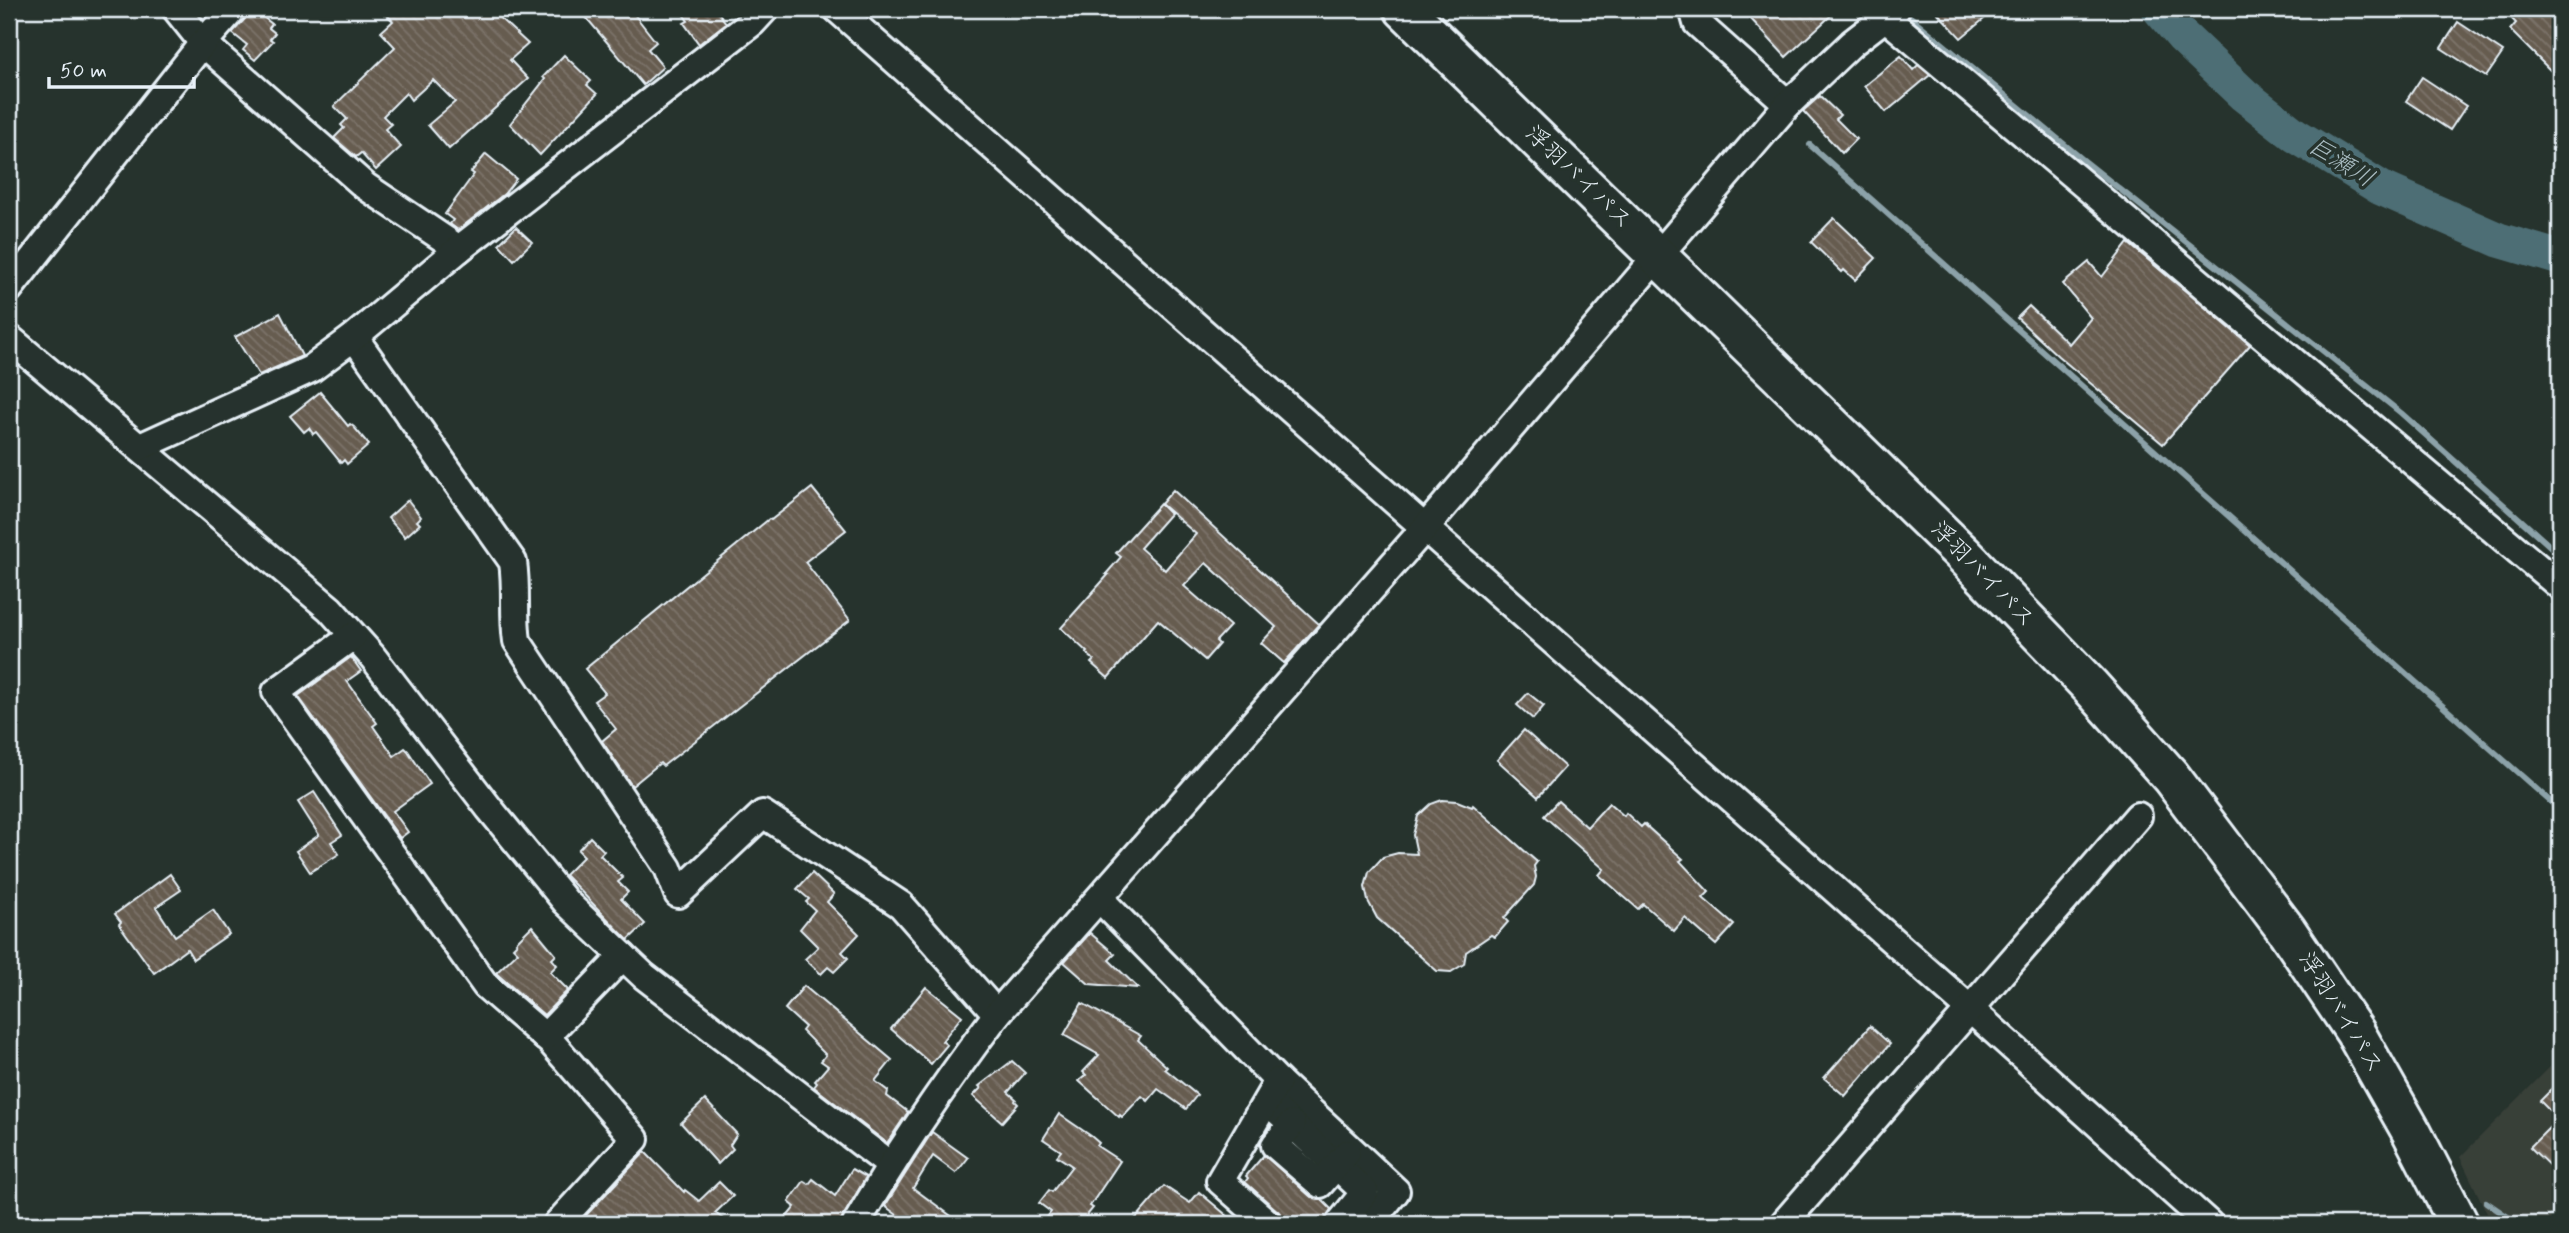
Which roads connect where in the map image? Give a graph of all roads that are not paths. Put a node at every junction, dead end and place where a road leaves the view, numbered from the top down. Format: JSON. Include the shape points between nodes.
{"nodes":[{"id":1,"x":176,"y":9,"type":"edge"},
{"id":2,"x":233,"y":9,"type":"edge"},
{"id":3,"x":765,"y":9,"type":"edge"},
{"id":4,"x":837,"y":9,"type":"edge"},
{"id":5,"x":1404,"y":9,"type":"edge"},
{"id":6,"x":1693,"y":9,"type":"edge"},
{"id":7,"x":1891,"y":13,"type":"edge"},
{"id":8,"x":202,"y":43,"type":"junction"},
{"id":9,"x":1788,"y":104,"type":"junction"},
{"id":10,"x":459,"y":249,"type":"junction"},
{"id":11,"x":1658,"y":256,"type":"junction"},
{"id":12,"x":9,"y":289,"type":"edge"},
{"id":13,"x":354,"y":337,"type":"junction"},
{"id":14,"x":9,"y":338,"type":"edge"},
{"id":15,"x":140,"y":447,"type":"junction"},
{"id":16,"x":1424,"y":529,"type":"junction"},
{"id":17,"x":2560,"y":586,"type":"edge"},
{"id":18,"x":354,"y":636,"type":"junction"},
{"id":19,"x":2138,"y":816,"type":"dead end"},
{"id":20,"x":1100,"y":899,"type":"junction"},
{"id":21,"x":623,"y":956,"type":"junction"},
{"id":22,"x":1970,"y":1009,"type":"junction"},
{"id":23,"x":998,"y":1014,"type":"junction"},
{"id":24,"x":545,"y":1037,"type":"junction"},
{"id":25,"x":1273,"y":1091,"type":"junction"},
{"id":26,"x":1344,"y":1157,"type":"junction"},
{"id":27,"x":890,"y":1165,"type":"junction"},
{"id":28,"x":557,"y":1224,"type":"edge"},
{"id":29,"x":856,"y":1224,"type":"edge"},
{"id":30,"x":1269,"y":1224,"type":"edge"},
{"id":31,"x":1339,"y":1224,"type":"edge"},
{"id":32,"x":1369,"y":1224,"type":"edge"},
{"id":33,"x":1783,"y":1224,"type":"edge"},
{"id":34,"x":2209,"y":1224,"type":"edge"},
{"id":35,"x":2459,"y":1224,"type":"edge"}],
"edges":[{"from":1,"to":8,"type":"street"},
{"from":2,"to":8,"type":"street"},
{"from":3,"to":10,"type":"street"},
{"from":4,"to":16,"type":"street"},
{"from":5,"to":11,"type":"highway","name":"浮羽バイパス"},
{"from":6,"to":9,"type":"street","via":[[1697,23]]},
{"from":7,"to":9,"type":"street"},
{"from":7,"to":17,"type":"street"},
{"from":8,"to":10,"type":"street","via":[[365,186]]},
{"from":8,"to":12,"type":"street"},
{"from":9,"to":11,"type":"street"},
{"from":10,"to":13,"type":"street"},
{"from":11,"to":16,"type":"street"},
{"from":11,"to":35,"type":"highway","name":"浮羽バイパス","via":[[1963,554],[2171,777],[2287,931],[2355,1032]]},
{"from":13,"to":15,"type":"street","via":[[311,369]]},
{"from":13,"to":23,"type":"street","via":[[513,562],[517,641],[668,868],[678,894],[763,814],[901,905]]},
{"from":14,"to":15,"type":"street"},
{"from":15,"to":18,"type":"street","via":[[330,609]]},
{"from":16,"to":20,"type":"street"},
{"from":16,"to":22,"type":"street"},
{"from":18,"to":21,"type":"street","via":[[566,902]]},
{"from":18,"to":24,"type":"street","via":[[276,692],[486,986]]},
{"from":19,"to":22,"type":"street"},
{"from":20,"to":23,"type":"street"},
{"from":20,"to":25,"type":"street"},
{"from":21,"to":24,"type":"street"},
{"from":21,"to":27,"type":"street"},
{"from":22,"to":33,"type":"street"},
{"from":22,"to":34,"type":"street"},
{"from":23,"to":27,"type":"street"},
{"from":24,"to":28,"type":"street","via":[[635,1139]]},
{"from":25,"to":26,"type":"street"},
{"from":25,"to":26,"type":"street","via":[[1292,1124]]},
{"from":25,"to":30,"type":"street","via":[[1220,1181]]},
{"from":26,"to":31,"type":"street","via":[[1365,1192]]},
{"from":26,"to":32,"type":"street","via":[[1396,1191]]},
{"from":27,"to":29,"type":"street"}]}
